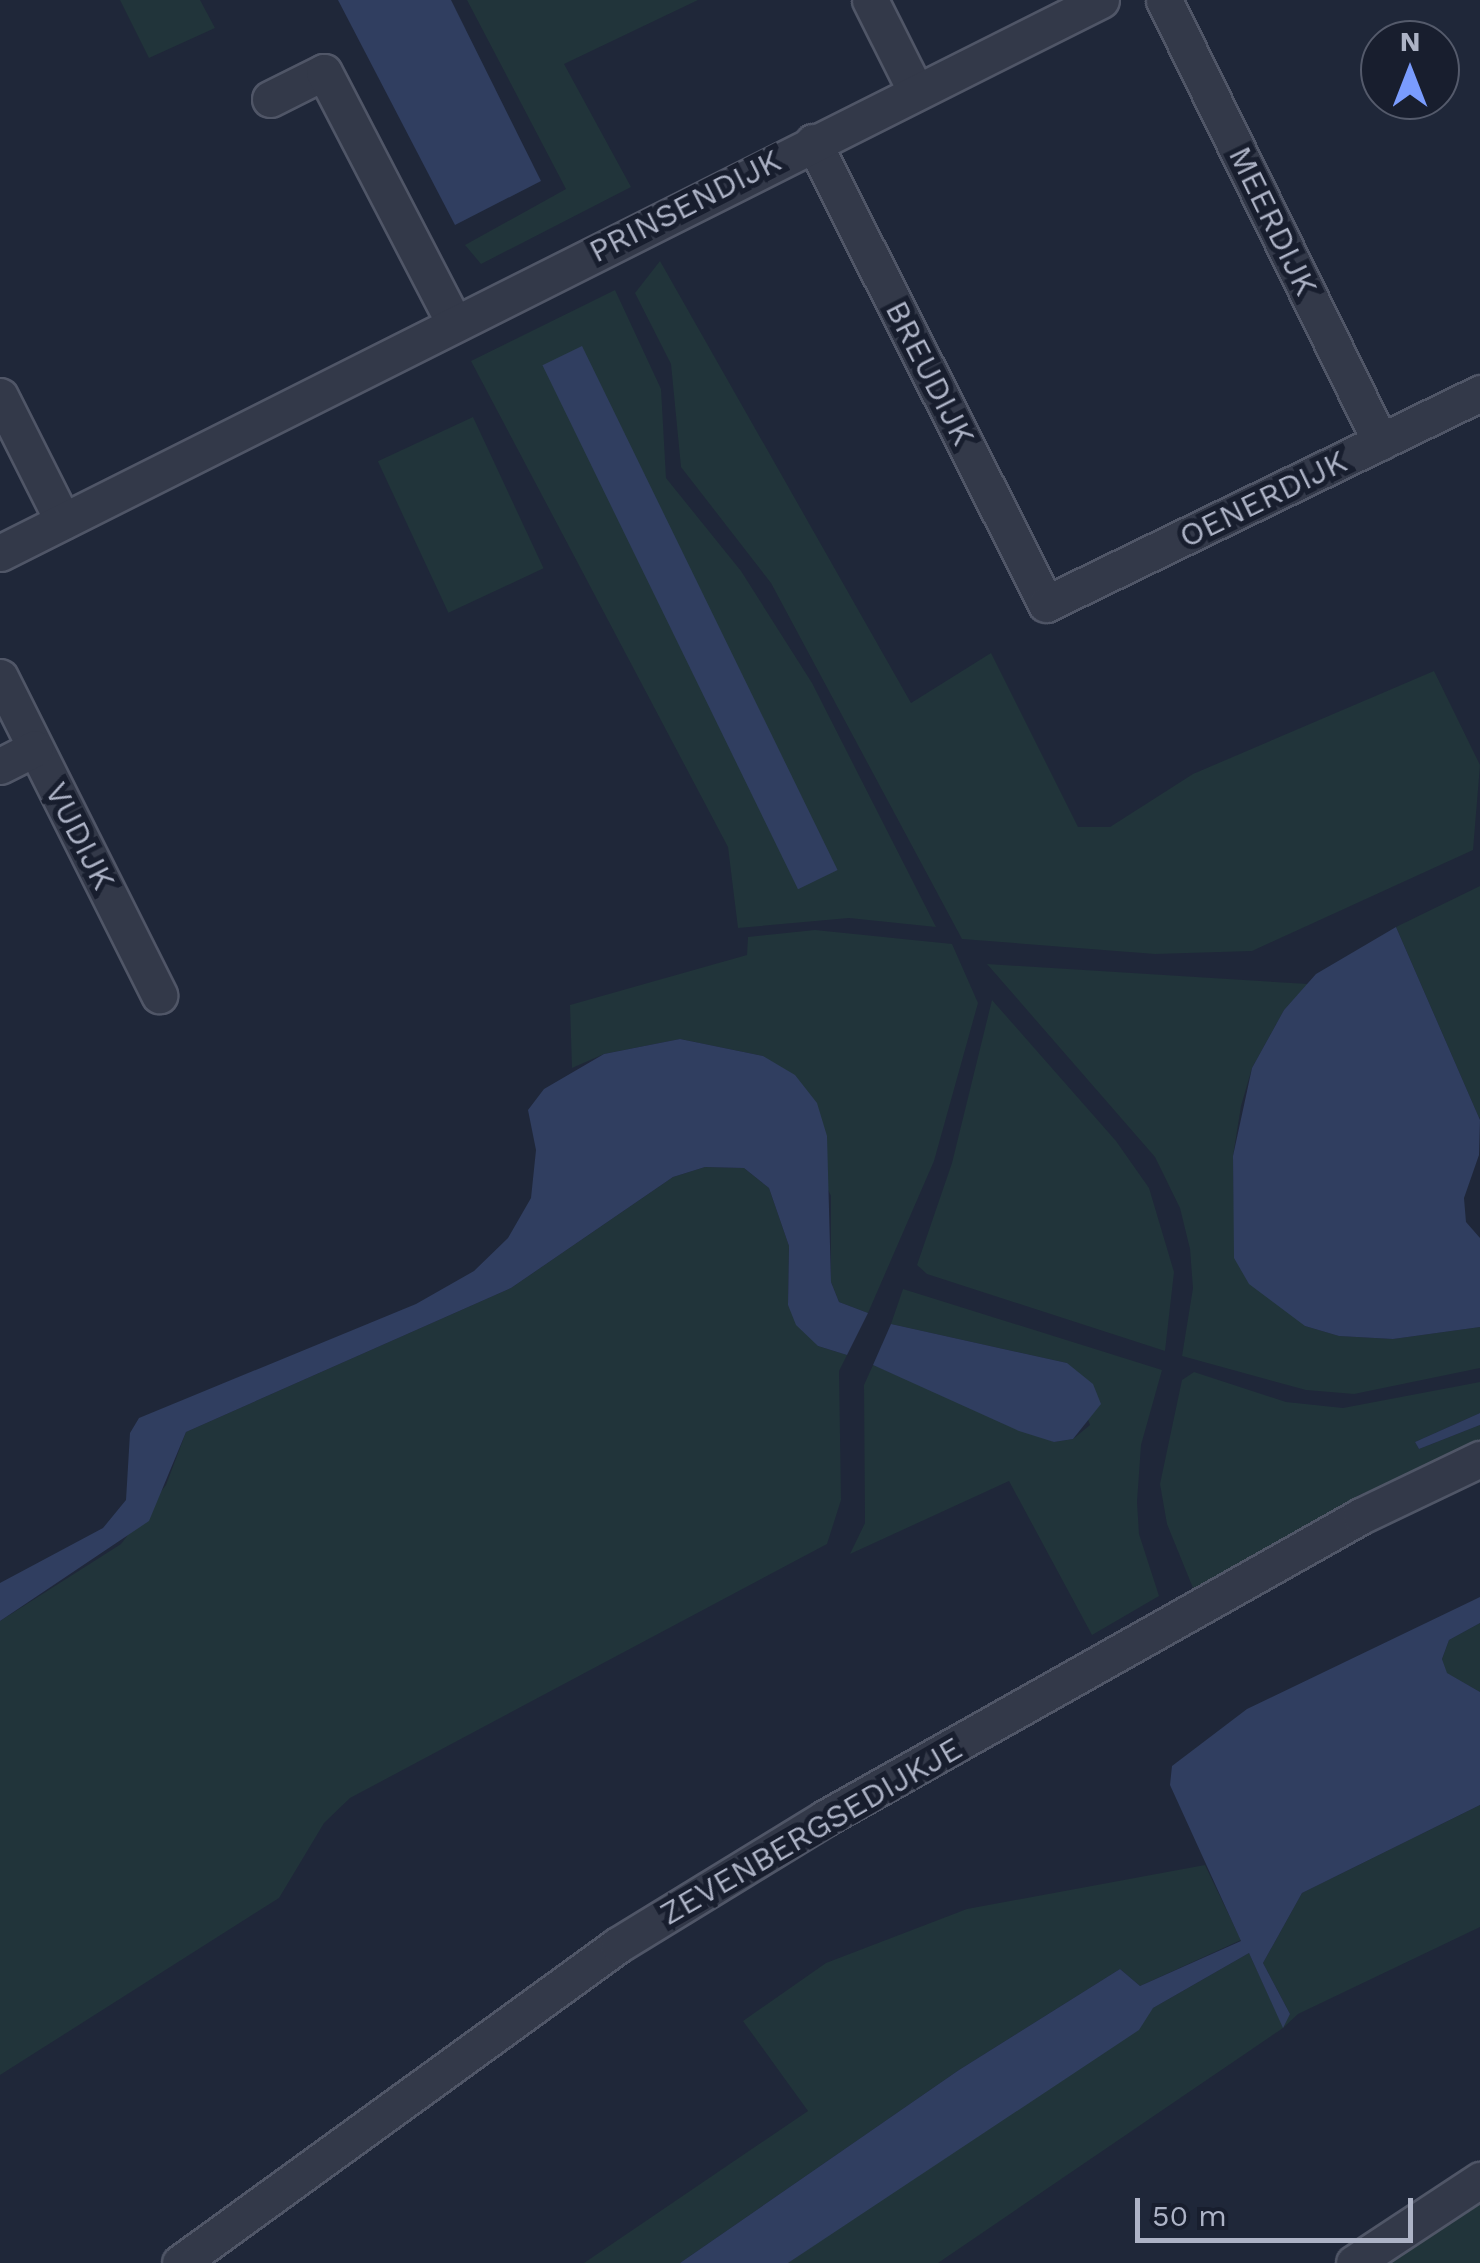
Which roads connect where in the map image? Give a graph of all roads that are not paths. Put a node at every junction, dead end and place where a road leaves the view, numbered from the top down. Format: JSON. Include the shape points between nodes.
{"nodes":[{"id":1,"x":870,"y":0,"type":"edge"},
{"id":2,"x":1101,"y":0,"type":"edge"},
{"id":3,"x":1164,"y":0,"type":"edge"},
{"id":4,"x":915,"y":90,"type":"junction"},
{"id":5,"x":270,"y":99,"type":"dead end"},
{"id":6,"x":814,"y":142,"type":"junction"},
{"id":7,"x":454,"y":323,"type":"junction"},
{"id":8,"x":1480,"y":393,"type":"edge"},
{"id":9,"x":0,"y":396,"type":"edge"},
{"id":10,"x":1381,"y":442,"type":"junction"},
{"id":11,"x":64,"y":521,"type":"junction"},
{"id":12,"x":0,"y":553,"type":"edge"},
{"id":13,"x":1046,"y":604,"type":"joint"},
{"id":14,"x":0,"y":677,"type":"edge"},
{"id":15,"x":36,"y":748,"type":"junction"},
{"id":16,"x":0,"y":766,"type":"edge"},
{"id":17,"x":160,"y":996,"type":"dead end"},
{"id":18,"x":1480,"y":1459,"type":"edge"},
{"id":19,"x":1480,"y":2180,"type":"edge"},
{"id":20,"x":180,"y":2263,"type":"edge"},
{"id":21,"x":1354,"y":2263,"type":"edge"}],
"edges":[{"from":1,"to":4,"type":"street"},
{"from":2,"to":4,"type":"street","name":"PRINSENDIJK"},
{"from":3,"to":10,"type":"street","name":"MEERDIJK"},
{"from":4,"to":6,"type":"street","name":"PRINSENDIJK"},
{"from":5,"to":7,"type":"street","via":[[324,72]]},
{"from":6,"to":7,"type":"street","name":"PRINSENDIJK"},
{"from":6,"to":13,"type":"street","name":"BREUDIJK"},
{"from":7,"to":11,"type":"street","name":"PRINSENDIJK"},
{"from":8,"to":10,"type":"street","name":"OENERDIJK"},
{"from":9,"to":11,"type":"street"},
{"from":10,"to":13,"type":"street","name":"OENERDIJK"},
{"from":11,"to":12,"type":"street","name":"PRINSENDIJK"},
{"from":14,"to":15,"type":"street","name":"VUDIJK"},
{"from":15,"to":16,"type":"street"},
{"from":15,"to":17,"type":"street","name":"VUDIJK"},
{"from":18,"to":20,"type":"street","name":"ZEVENBERGSEDIJKJE","via":[[1361,1516],[793,1837],[618,1946]]},
{"from":19,"to":21,"type":"street"}]}
